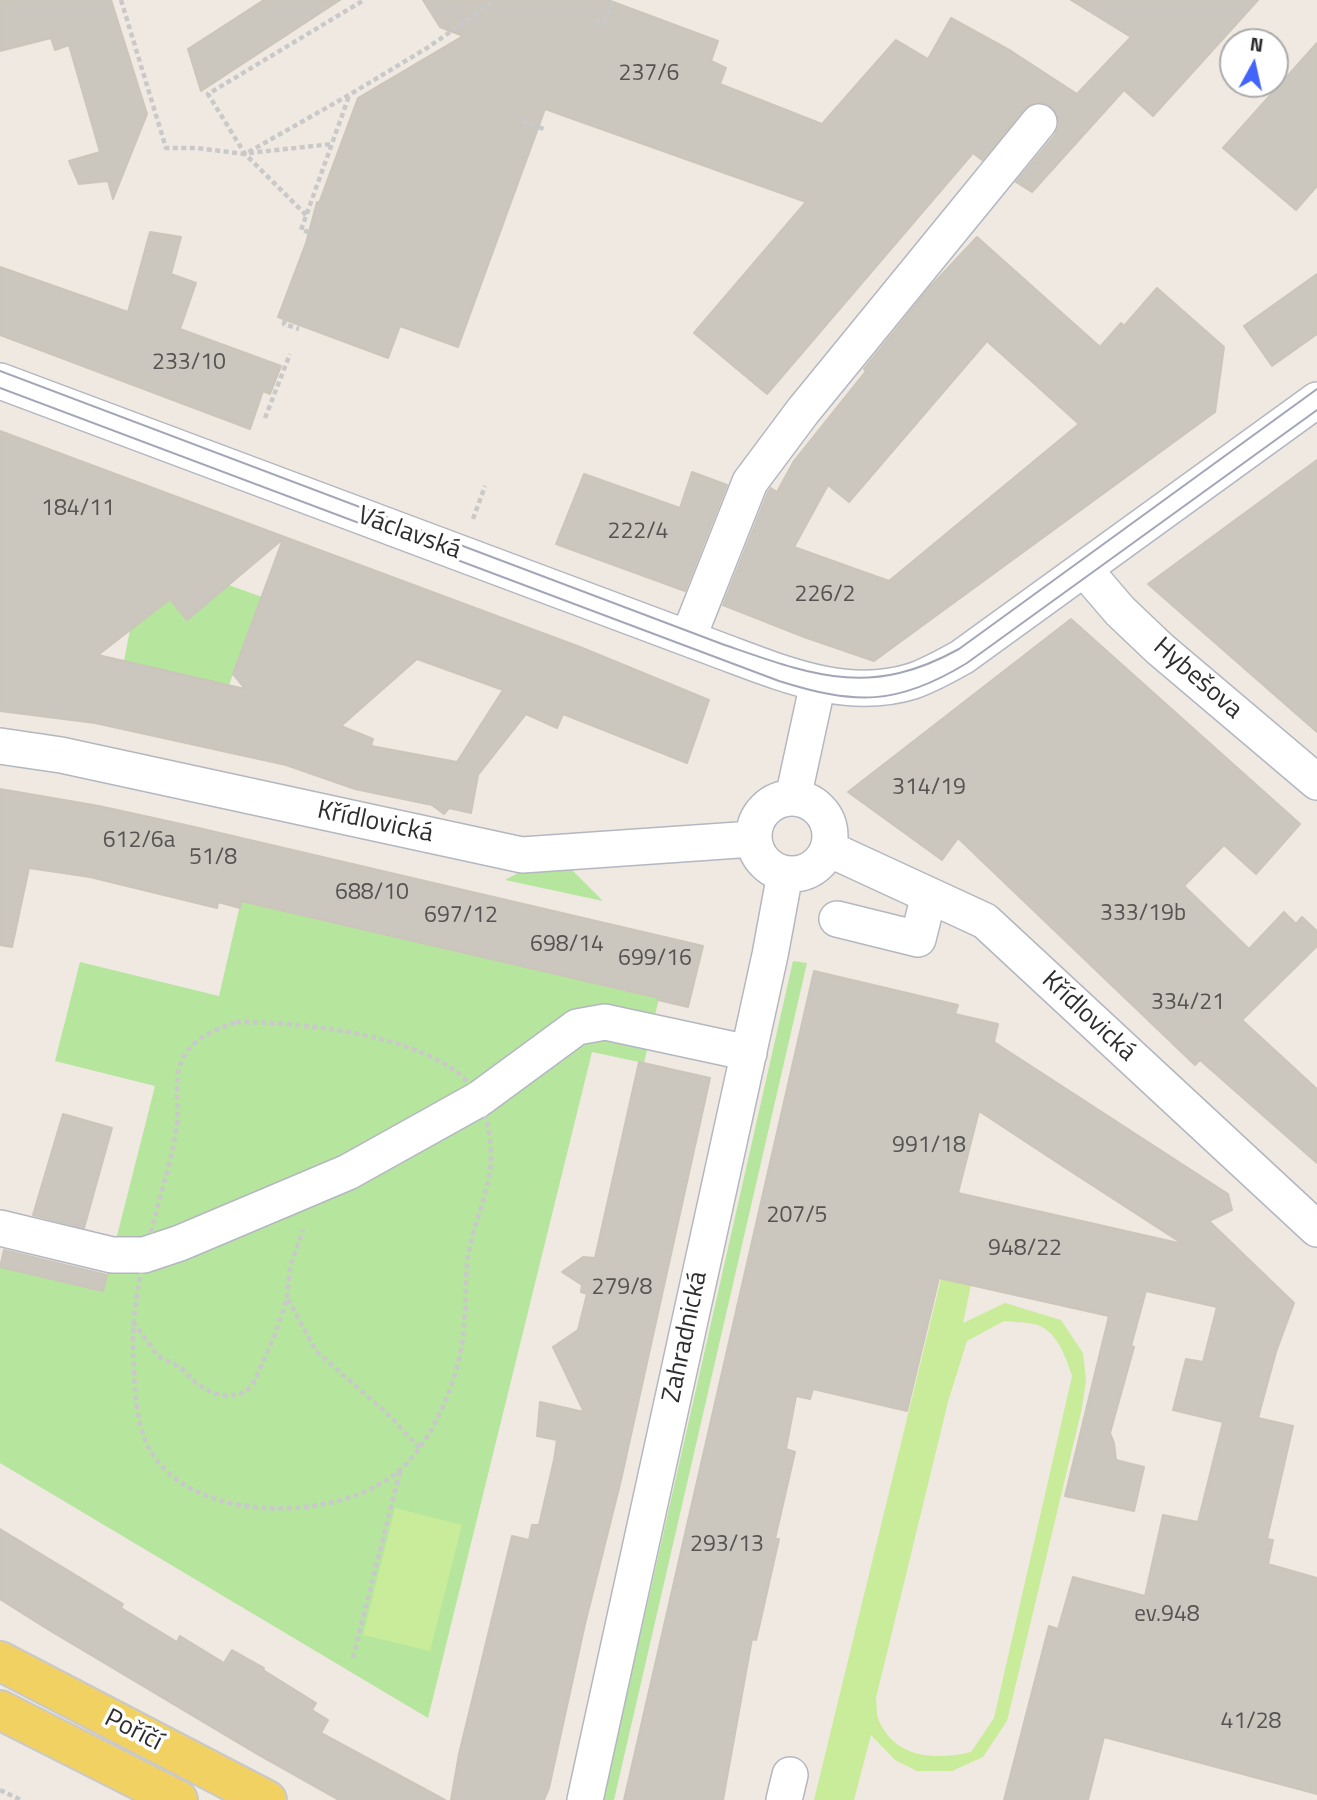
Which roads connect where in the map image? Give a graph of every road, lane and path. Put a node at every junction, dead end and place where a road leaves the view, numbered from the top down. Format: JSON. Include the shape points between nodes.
{"nodes":[{"id":1,"x":121,"y":0,"type":"edge"},
{"id":2,"x":364,"y":0,"type":"edge"},
{"id":3,"x":496,"y":0,"type":"edge"},
{"id":4,"x":613,"y":0,"type":"edge"},
{"id":5,"x":595,"y":22,"type":"dead end"},
{"id":6,"x":349,"y":95,"type":"junction"},
{"id":7,"x":523,"y":121,"type":"dead end"},
{"id":8,"x":1039,"y":122,"type":"dead end"},
{"id":9,"x":546,"y":130,"type":"dead end"},
{"id":10,"x":332,"y":144,"type":"junction"},
{"id":11,"x":245,"y":153,"type":"junction"},
{"id":12,"x":306,"y":215,"type":"junction"},
{"id":13,"x":309,"y":232,"type":"dead end"},
{"id":14,"x":285,"y":320,"type":"dead end"},
{"id":15,"x":299,"y":330,"type":"dead end"},
{"id":16,"x":290,"y":354,"type":"dead end"},
{"id":17,"x":0,"y":381,"type":"edge"},
{"id":18,"x":1317,"y":400,"type":"edge"},
{"id":19,"x":265,"y":418,"type":"dead end"},
{"id":20,"x":485,"y":486,"type":"dead end"},
{"id":21,"x":473,"y":519,"type":"dead end"},
{"id":22,"x":1084,"y":569,"type":"junction"},
{"id":23,"x":688,"y":638,"type":"junction"},
{"id":24,"x":818,"y":683,"type":"junction"},
{"id":25,"x":0,"y":746,"type":"edge"},
{"id":26,"x":1317,"y":782,"type":"edge"},
{"id":27,"x":793,"y":798,"type":"junction"},
{"id":28,"x":753,"y":839,"type":"junction"},
{"id":29,"x":829,"y":849,"type":"junction"},
{"id":30,"x":785,"y":874,"type":"junction"},
{"id":31,"x":929,"y":895,"type":"junction"},
{"id":32,"x":837,"y":919,"type":"dead end"},
{"id":33,"x":749,"y":1053,"type":"junction"},
{"id":34,"x":479,"y":1099,"type":"junction"},
{"id":35,"x":325,"y":1181,"type":"junction"},
{"id":36,"x":0,"y":1228,"type":"edge"},
{"id":37,"x":1317,"y":1229,"type":"edge"},
{"id":38,"x":144,"y":1255,"type":"junction"},
{"id":39,"x":288,"y":1298,"type":"junction"},
{"id":40,"x":132,"y":1321,"type":"junction"},
{"id":41,"x":420,"y":1449,"type":"junction"},
{"id":42,"x":400,"y":1470,"type":"junction"},
{"id":43,"x":353,"y":1658,"type":"dead end"},
{"id":44,"x":0,"y":1661,"type":"edge"},
{"id":45,"x":0,"y":1710,"type":"edge"},
{"id":46,"x":0,"y":1790,"type":"edge"},
{"id":47,"x":589,"y":1798,"type":"edge"},
{"id":48,"x":20,"y":1800,"type":"edge"},
{"id":49,"x":178,"y":1800,"type":"edge"},
{"id":50,"x":267,"y":1800,"type":"edge"}],
"edges":[{"from":1,"to":11,"type":"path","via":[[166,148]]},
{"from":2,"to":11,"type":"path","via":[[208,94]]},
{"from":3,"to":6,"type":"path"},
{"from":4,"to":5,"type":"path","via":[[606,20]]},
{"from":6,"to":10,"type":"path"},
{"from":6,"to":11,"type":"path"},
{"from":7,"to":9,"type":"path"},
{"from":8,"to":23,"type":"street","via":[[750,482]]},
{"from":10,"to":11,"type":"path"},
{"from":10,"to":12,"type":"path"},
{"from":11,"to":12,"type":"path"},
{"from":12,"to":13,"type":"path","via":[[301,230]]},
{"from":14,"to":15,"type":"path","via":[[284,324]]},
{"from":16,"to":19,"type":"path"},
{"from":17,"to":23,"type":"street","name":"Václavská"},
{"from":18,"to":22,"type":"street"},
{"from":20,"to":21,"type":"path"},
{"from":22,"to":24,"type":"street","via":[[961,657],[925,676],[878,688]]},
{"from":22,"to":26,"type":"street","name":"Hybešova","via":[[1160,649]]},
{"from":23,"to":24,"type":"street","name":"Václavská"},
{"from":24,"to":27,"type":"street"},
{"from":25,"to":28,"type":"street","name":"Křídlovická","via":[[61,754],[522,855]]},
{"from":27,"to":28,"type":"street","via":[[769,805],[754,827]]},
{"from":27,"to":29,"type":"street","via":[[815,805],[824,814],[831,837]]},
{"from":28,"to":30,"type":"street","via":[[763,863]]},
{"from":29,"to":30,"type":"street","via":[[816,867]]},
{"from":29,"to":31,"type":"street","name":"Křídlovická"},
{"from":30,"to":33,"type":"street","name":"Zahradnická"},
{"from":31,"to":32,"type":"street","via":[[918,939]]},
{"from":31,"to":37,"type":"street","name":"Křídlovická","via":[[985,921]]},
{"from":33,"to":34,"type":"street","via":[[606,1022],[577,1027]]},
{"from":33,"to":47,"type":"street","name":"Zahradnická"},
{"from":34,"to":35,"type":"street"},
{"from":34,"to":38,"type":"path","via":[[460,1074],[410,1048],[345,1032],[269,1022],[236,1022],[212,1031],[184,1056],[179,1071],[176,1132]]},
{"from":34,"to":41,"type":"path","via":[[491,1157],[488,1185],[469,1246],[463,1338],[454,1376]]},
{"from":35,"to":38,"type":"street"},
{"from":35,"to":39,"type":"path","via":[[290,1266]]},
{"from":36,"to":38,"type":"street","via":[[112,1255]]},
{"from":38,"to":40,"type":"path"},
{"from":39,"to":40,"type":"path","via":[[254,1382],[246,1392],[230,1396],[212,1392],[158,1356]]},
{"from":39,"to":41,"type":"path","via":[[317,1351]]},
{"from":40,"to":42,"type":"path","via":[[140,1424],[152,1453],[172,1476],[196,1492],[255,1507],[326,1504],[378,1486]]},
{"from":41,"to":42,"type":"path"},
{"from":42,"to":43,"type":"path"},
{"from":44,"to":50,"type":"main road","name":"Poříčí"},
{"from":45,"to":49,"type":"main road","name":"Poříčí"},
{"from":46,"to":48,"type":"path"}]}
